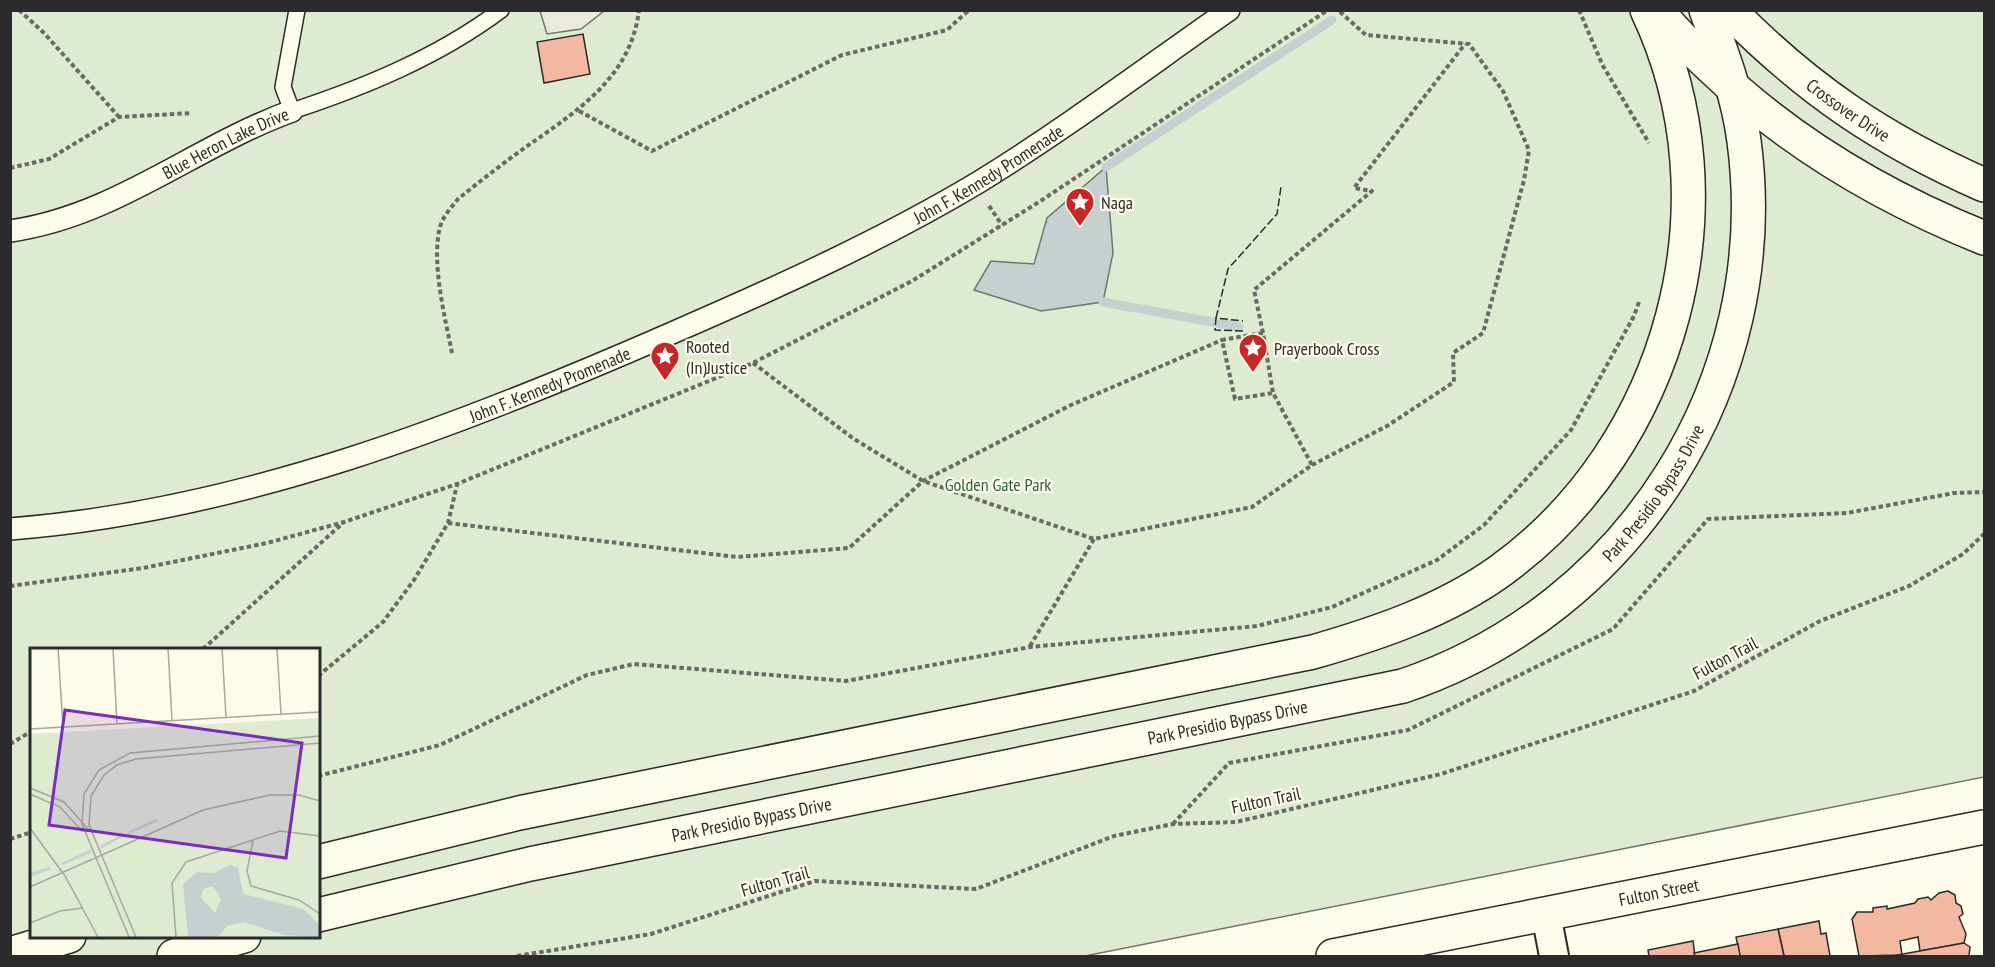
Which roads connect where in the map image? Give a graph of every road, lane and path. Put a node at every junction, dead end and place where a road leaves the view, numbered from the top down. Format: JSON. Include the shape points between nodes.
{"nodes":[{"id":1,"x":19,"y":10,"type":"edge"},
{"id":2,"x":297,"y":10,"type":"edge"},
{"id":3,"x":501,"y":10,"type":"edge"},
{"id":4,"x":639,"y":10,"type":"edge"},
{"id":5,"x":969,"y":10,"type":"edge"},
{"id":6,"x":1228,"y":10,"type":"edge"},
{"id":7,"x":1338,"y":10,"type":"edge"},
{"id":8,"x":1579,"y":10,"type":"edge"},
{"id":9,"x":1647,"y":10,"type":"edge"},
{"id":10,"x":1657,"y":10,"type":"edge"},
{"id":11,"x":1706,"y":10,"type":"edge"},
{"id":12,"x":1729,"y":10,"type":"edge"},
{"id":13,"x":1466,"y":44,"type":"junction"},
{"id":14,"x":1733,"y":88,"type":"junction"},
{"id":15,"x":292,"y":111,"type":"junction"},
{"id":16,"x":579,"y":111,"type":"junction"},
{"id":17,"x":192,"y":113,"type":"dead end"},
{"id":18,"x":119,"y":117,"type":"junction"},
{"id":19,"x":1655,"y":152,"type":"dead end"},
{"id":20,"x":10,"y":168,"type":"edge"},
{"id":21,"x":1984,"y":185,"type":"edge"},
{"id":22,"x":991,"y":209,"type":"dead end"},
{"id":23,"x":1002,"y":225,"type":"dead end"},
{"id":24,"x":10,"y":231,"type":"edge"},
{"id":25,"x":1984,"y":238,"type":"edge"},
{"id":26,"x":1642,"y":296,"type":"dead end"},
{"id":27,"x":1263,"y":333,"type":"junction"},
{"id":28,"x":1222,"y":339,"type":"junction"},
{"id":29,"x":452,"y":353,"type":"dead end"},
{"id":30,"x":753,"y":363,"type":"dead end"},
{"id":31,"x":1273,"y":393,"type":"junction"},
{"id":32,"x":1312,"y":465,"type":"junction"},
{"id":33,"x":923,"y":481,"type":"junction"},
{"id":34,"x":457,"y":484,"type":"dead end"},
{"id":35,"x":344,"y":522,"type":"dead end"},
{"id":36,"x":448,"y":523,"type":"junction"},
{"id":37,"x":10,"y":529,"type":"edge"},
{"id":38,"x":1984,"y":534,"type":"edge"},
{"id":39,"x":1094,"y":539,"type":"junction"},
{"id":40,"x":1030,"y":647,"type":"junction"},
{"id":41,"x":204,"y":648,"type":"edge"},
{"id":42,"x":320,"y":674,"type":"edge"},
{"id":43,"x":30,"y":731,"type":"edge"},
{"id":44,"x":10,"y":744,"type":"edge"},
{"id":45,"x":320,"y":776,"type":"edge"},
{"id":46,"x":1984,"y":827,"type":"edge"},
{"id":47,"x":30,"y":833,"type":"edge"},
{"id":48,"x":10,"y":839,"type":"edge"},
{"id":49,"x":320,"y":862,"type":"edge"},
{"id":50,"x":1546,"y":914,"type":"junction"},
{"id":51,"x":320,"y":915,"type":"edge"},
{"id":52,"x":66,"y":937,"type":"edge"},
{"id":53,"x":241,"y":937,"type":"edge"},
{"id":54,"x":10,"y":954,"type":"edge"},
{"id":55,"x":174,"y":957,"type":"edge"},
{"id":56,"x":517,"y":957,"type":"edge"},
{"id":57,"x":1333,"y":957,"type":"edge"},
{"id":58,"x":1554,"y":957,"type":"edge"}],
"edges":[{"from":1,"to":18,"type":"path"},
{"from":2,"to":15,"type":"lane","via":[[283,87]]},
{"from":3,"to":15,"type":"lane","name":"Blue Heron Lake Drive","via":[[405,67]]},
{"from":4,"to":16,"type":"path","via":[[637,30],[610,79]]},
{"from":5,"to":16,"type":"path","via":[[947,30],[842,55],[652,151]]},
{"from":6,"to":37,"type":"street","name":"John F. Kennedy Promenade","via":[[976,184],[811,269],[625,354],[459,419],[264,484],[131,513]]},
{"from":7,"to":13,"type":"path","via":[[1366,35]]},
{"from":8,"to":19,"type":"path","via":[[1603,66]]},
{"from":9,"to":49,"type":"main road","via":[[1671,79],[1686,152],[1685,247],[1673,316],[1652,381],[1619,445],[1550,529],[1500,571],[1414,618],[1314,652],[519,813]]},
{"from":10,"to":14,"type":"main road"},
{"from":11,"to":14,"type":"main road"},
{"from":12,"to":21,"type":"main road","name":"Crossover Drive","via":[[1799,76],[1860,121],[1920,156]]},
{"from":13,"to":27,"type":"path","via":[[1354,188],[1372,191],[1254,290]]},
{"from":13,"to":32,"type":"path","via":[[1503,91],[1529,150],[1483,333],[1453,353],[1454,382],[1387,426]]},
{"from":14,"to":25,"type":"main road","via":[[1803,144],[1857,178]]},
{"from":14,"to":51,"type":"main road","name":"Park Presidio Bypass Drive","via":[[1747,175],[1747,252],[1733,331],[1708,405],[1670,477],[1622,542],[1564,598],[1502,642],[1439,674],[1354,698],[530,864]]},
{"from":15,"to":24,"type":"street","name":"Blue Heron Lake Drive","via":[[236,134],[107,203],[61,220]]},
{"from":16,"to":29,"type":"path","via":[[458,199],[440,226],[437,251]]},
{"from":17,"to":18,"type":"path"},
{"from":18,"to":20,"type":"path","via":[[49,159]]},
{"from":22,"to":23,"type":"path"},
{"from":26,"to":40,"type":"path","via":[[1571,430],[1484,525],[1437,560],[1332,607],[1257,626]]},
{"from":27,"to":28,"type":"path"},
{"from":27,"to":31,"type":"path"},
{"from":28,"to":31,"type":"path","via":[[1235,399]]},
{"from":28,"to":33,"type":"path","via":[[1071,405]]},
{"from":30,"to":33,"type":"path","via":[[854,439]]},
{"from":31,"to":32,"type":"path"},
{"from":32,"to":39,"type":"path","via":[[1252,507]]},
{"from":33,"to":36,"type":"path","via":[[849,548],[737,557]]},
{"from":33,"to":39,"type":"path"},
{"from":34,"to":36,"type":"path"},
{"from":35,"to":41,"type":"path"},
{"from":36,"to":42,"type":"path","via":[[383,622]]},
{"from":38,"to":56,"type":"path","name":"Fulton Trail","via":[[1963,554],[1910,586],[1820,621],[1694,691],[1441,774],[1236,822],[1173,824],[1114,836],[976,890],[815,881],[651,934]]},
{"from":39,"to":40,"type":"path"},
{"from":40,"to":45,"type":"path","via":[[846,681],[634,664],[587,675],[440,746]]},
{"from":43,"to":44,"type":"path"},
{"from":46,"to":50,"type":"main road","name":"Fulton Street"},
{"from":47,"to":48,"type":"path"},
{"from":50,"to":57,"type":"main road","name":"Fulton Street"},
{"from":50,"to":58,"type":"street"},
{"from":52,"to":54,"type":"main road"},
{"from":53,"to":55,"type":"main road"}]}
